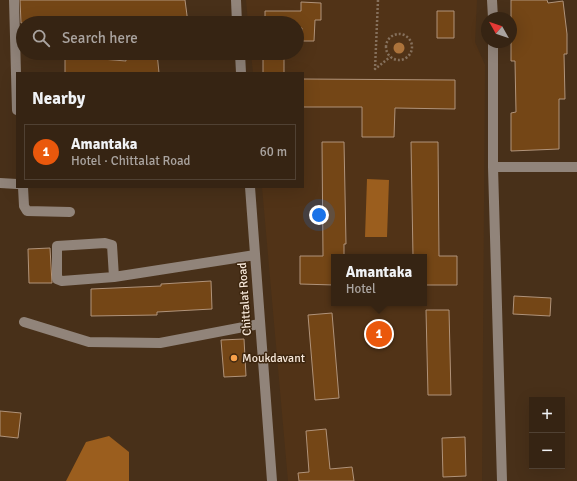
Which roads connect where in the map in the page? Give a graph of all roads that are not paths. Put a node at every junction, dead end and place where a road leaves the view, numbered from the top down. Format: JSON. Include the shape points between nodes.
{"nodes":[{"id":1,"x":14,"y":0,"type":"edge"},
{"id":2,"x":236,"y":0,"type":"edge"},
{"id":3,"x":492,"y":0,"type":"edge"},
{"id":4,"x":493,"y":12,"type":"edge"},
{"id":5,"x":237,"y":16,"type":"edge"},
{"id":6,"x":493,"y":48,"type":"edge"},
{"id":7,"x":240,"y":60,"type":"edge"},
{"id":8,"x":241,"y":72,"type":"edge"},
{"id":9,"x":16,"y":73,"type":"edge"},
{"id":10,"x":493,"y":167,"type":"junction"},
{"id":11,"x":577,"y":167,"type":"edge"},
{"id":12,"x":0,"y":183,"type":"edge"},
{"id":13,"x":16,"y":184,"type":"edge"},
{"id":14,"x":24,"y":188,"type":"edge"},
{"id":15,"x":250,"y":188,"type":"edge"},
{"id":16,"x":70,"y":212,"type":"dead end"},
{"id":17,"x":255,"y":255,"type":"junction"},
{"id":18,"x":114,"y":277,"type":"junction"},
{"id":19,"x":24,"y":322,"type":"dead end"},
{"id":20,"x":260,"y":324,"type":"junction"},
{"id":21,"x":272,"y":481,"type":"edge"},
{"id":22,"x":502,"y":481,"type":"edge"}],
"edges":[{"from":1,"to":9,"type":"street"},
{"from":2,"to":5,"type":"street"},
{"from":3,"to":4,"type":"street"},
{"from":6,"to":10,"type":"street"},
{"from":7,"to":8,"type":"street"},
{"from":10,"to":11,"type":"street"},
{"from":10,"to":22,"type":"street"},
{"from":12,"to":13,"type":"street"},
{"from":14,"to":16,"type":"street","via":[[24,206],[27,211]]},
{"from":15,"to":17,"type":"street","name":"Chittalat Road"},
{"from":17,"to":18,"type":"street"},
{"from":17,"to":20,"type":"street","name":"Chittalat Road"},
{"from":18,"to":18,"type":"street","via":[[112,245],[105,243],[57,246],[57,279],[62,281]]},
{"from":19,"to":20,"type":"street","via":[[89,342],[160,343]]},
{"from":20,"to":21,"type":"street","name":"Chittalat Road"}]}
